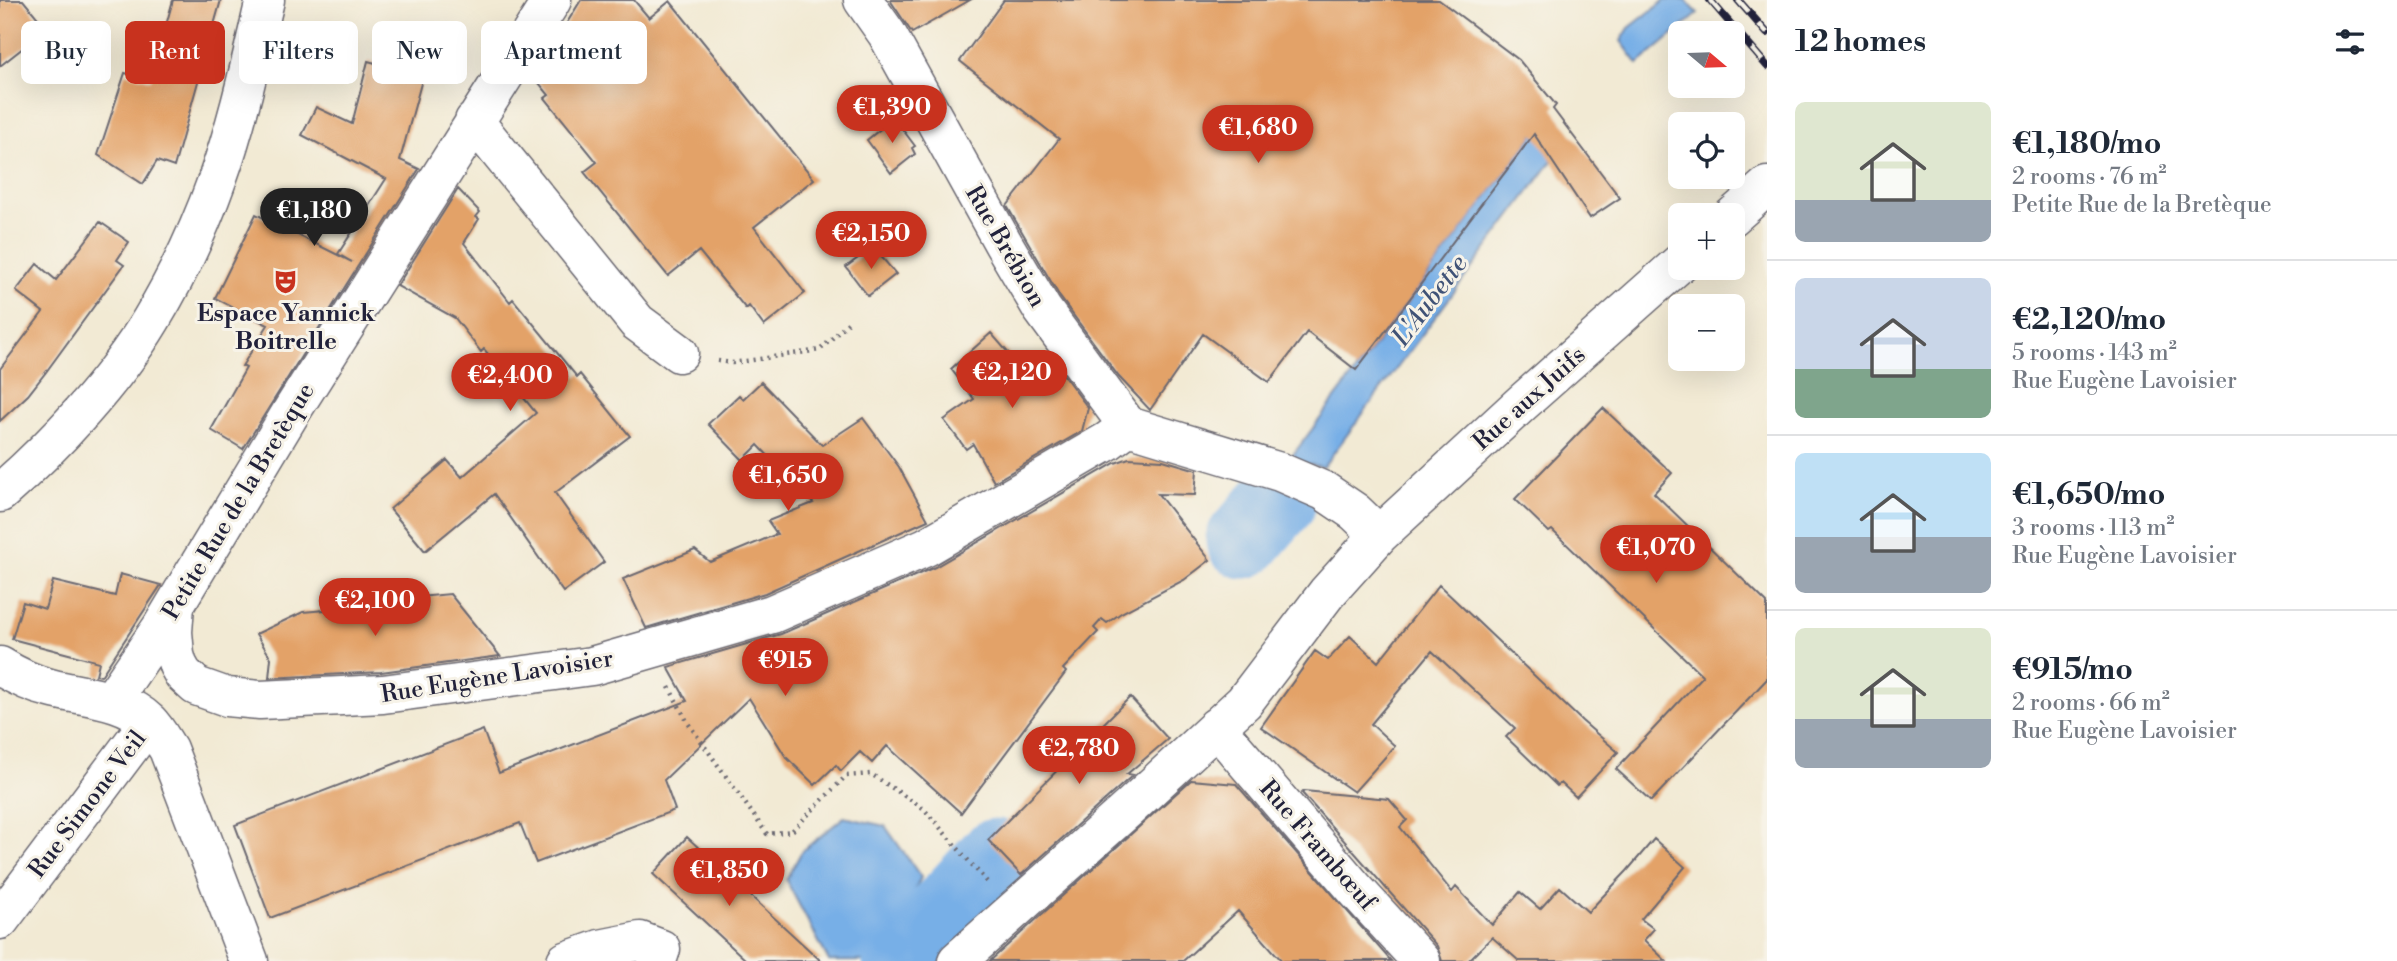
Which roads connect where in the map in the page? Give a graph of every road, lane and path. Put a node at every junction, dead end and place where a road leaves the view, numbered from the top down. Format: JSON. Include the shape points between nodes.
{"nodes":[{"id":1,"x":265,"y":0,"type":"edge"},
{"id":2,"x":552,"y":0,"type":"edge"},
{"id":3,"x":863,"y":0,"type":"edge"},
{"id":4,"x":474,"y":121,"type":"junction"},
{"id":5,"x":1767,"y":186,"type":"edge"},
{"id":6,"x":1745,"y":205,"type":"edge"},
{"id":7,"x":1668,"y":274,"type":"edge"},
{"id":8,"x":850,"y":321,"type":"dead end"},
{"id":9,"x":679,"y":353,"type":"joint"},
{"id":10,"x":1128,"y":426,"type":"junction"},
{"id":11,"x":0,"y":493,"type":"edge"},
{"id":12,"x":1379,"y":535,"type":"junction"},
{"id":13,"x":175,"y":605,"type":"junction"},
{"id":14,"x":650,"y":649,"type":"junction"},
{"id":15,"x":0,"y":666,"type":"edge"},
{"id":16,"x":111,"y":701,"type":"junction"},
{"id":17,"x":149,"y":722,"type":"junction"},
{"id":18,"x":1216,"y":727,"type":"junction"},
{"id":19,"x":1020,"y":905,"type":"junction"},
{"id":20,"x":0,"y":920,"type":"edge"},
{"id":21,"x":249,"y":961,"type":"edge"},
{"id":22,"x":566,"y":961,"type":"edge"},
{"id":23,"x":657,"y":961,"type":"edge"},
{"id":24,"x":957,"y":961,"type":"edge"},
{"id":25,"x":1421,"y":961,"type":"edge"}],
"edges":[{"from":1,"to":11,"type":"street","via":[[217,180],[151,321],[75,418]]},
{"from":2,"to":4,"type":"street","name":"Petite Rue de la Bretèque"},
{"from":3,"to":10,"type":"street","name":"Rue Brébion","via":[[887,34],[1042,309]]},
{"from":4,"to":9,"type":"street","via":[[637,322]]},
{"from":4,"to":13,"type":"street","name":"Petite Rue de la Bretèque"},
{"from":5,"to":6,"type":"street"},
{"from":7,"to":12,"type":"street","name":"Rue aux Juifs"},
{"from":8,"to":9,"type":"path","via":[[820,350],[732,363]]},
{"from":10,"to":12,"type":"street","via":[[1324,491]]},
{"from":10,"to":14,"type":"street","name":"Rue Eugène Lavoisier","via":[[926,547],[772,614]]},
{"from":12,"to":18,"type":"street","name":"Rue aux Juifs","via":[[1327,593],[1244,702]]},
{"from":13,"to":14,"type":"street","name":"Rue Eugène Lavoisier","via":[[174,655],[183,674],[196,686],[227,697],[260,700],[383,694],[592,666]]},
{"from":13,"to":16,"type":"street","name":"Petite Rue de la Bretèque"},
{"from":14,"to":19,"type":"path","via":[[688,723],[767,834],[792,831],[846,776],[871,774],[923,808]]},
{"from":15,"to":16,"type":"street","via":[[47,688]]},
{"from":16,"to":17,"type":"street"},
{"from":17,"to":20,"type":"street","name":"Rue Simone Veil"},
{"from":17,"to":21,"type":"street","via":[[168,749]]},
{"from":18,"to":19,"type":"street","name":"Rue aux Juifs"},
{"from":18,"to":25,"type":"street","name":"Rue Frambœuf"},
{"from":19,"to":24,"type":"street","name":"Rue aux Juifs"},
{"from":22,"to":23,"type":"street","via":[[640,941],[661,949]]}]}
